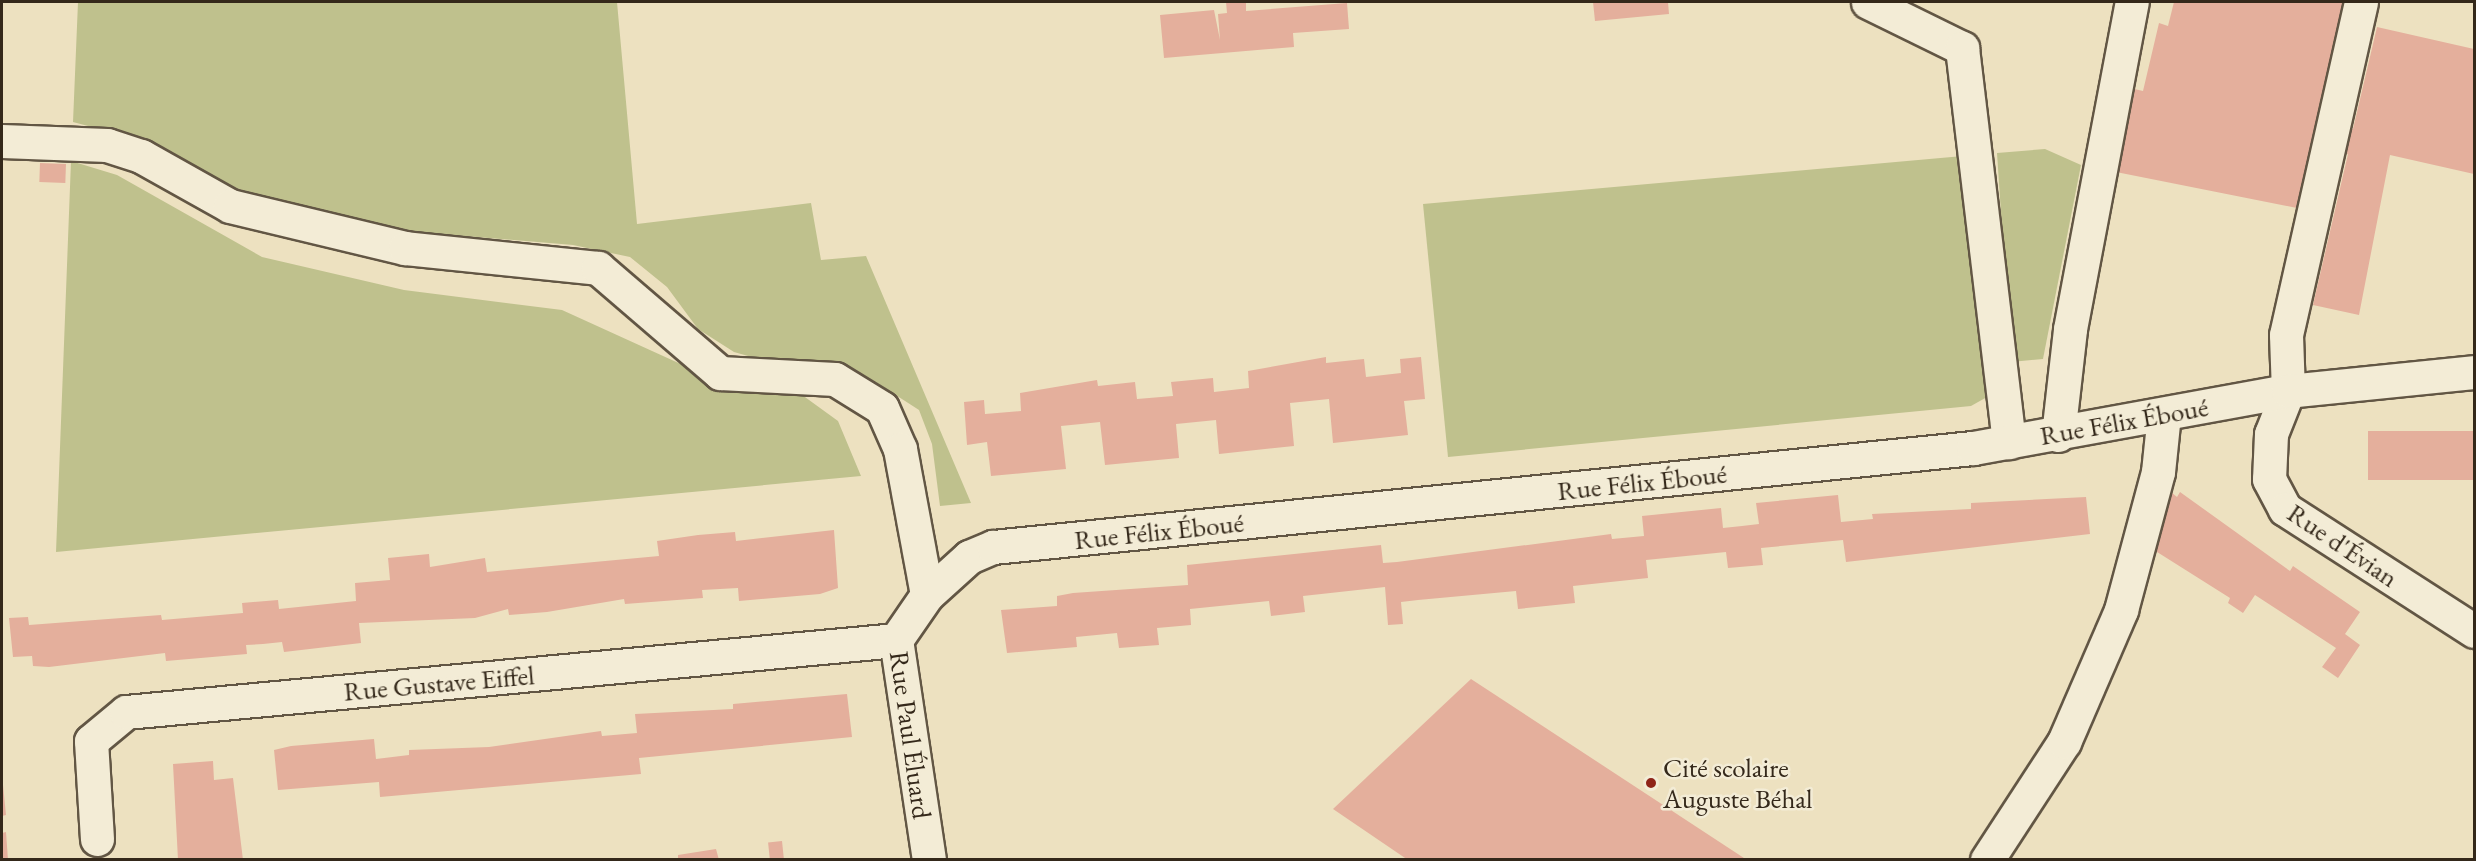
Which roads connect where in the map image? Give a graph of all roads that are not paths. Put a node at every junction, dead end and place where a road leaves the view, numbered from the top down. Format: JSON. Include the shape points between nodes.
{"nodes":[{"id":1,"x":1868,"y":2,"type":"edge"},
{"id":2,"x":2133,"y":2,"type":"edge"},
{"id":3,"x":2361,"y":2,"type":"edge"},
{"id":4,"x":2,"y":141,"type":"edge"},
{"id":5,"x":2475,"y":372,"type":"edge"},
{"id":6,"x":2288,"y":391,"type":"junction"},
{"id":7,"x":2164,"y":414,"type":"junction"},
{"id":8,"x":2058,"y":435,"type":"junction"},
{"id":9,"x":2009,"y":442,"type":"junction"},
{"id":10,"x":993,"y":547,"type":"joint"},
{"id":11,"x":927,"y":595,"type":"junction"},
{"id":12,"x":2475,"y":631,"type":"edge"},
{"id":13,"x":896,"y":640,"type":"junction"},
{"id":14,"x":98,"y":839,"type":"dead end"},
{"id":15,"x":929,"y":860,"type":"edge"},
{"id":16,"x":1987,"y":860,"type":"edge"}],
"edges":[{"from":1,"to":9,"type":"street","via":[[1962,48]]},
{"from":2,"to":8,"type":"street","via":[[2071,319]]},
{"from":3,"to":6,"type":"street","via":[[2286,335]]},
{"from":4,"to":11,"type":"street","via":[[107,146],[141,156],[230,206],[405,248],[598,268],[720,373],[835,379],[882,408],[900,449]]},
{"from":5,"to":6,"type":"street","name":"Rue Félix Éboué"},
{"from":6,"to":7,"type":"street","name":"Rue Félix Éboué"},
{"from":6,"to":12,"type":"street","name":"Rue d'Évian","via":[[2271,434],[2268,460],[2269,478],[2285,509]]},
{"from":7,"to":8,"type":"street","name":"Rue Félix Éboué"},
{"from":7,"to":16,"type":"street","via":[[2158,472],[2121,610],[2064,742]]},
{"from":8,"to":9,"type":"street","name":"Rue Félix Éboué"},
{"from":9,"to":10,"type":"street","name":"Rue Félix Éboué"},
{"from":10,"to":11,"type":"street","name":"Rue Paul Éluard","via":[[969,557]]},
{"from":11,"to":13,"type":"street","name":"Rue Paul Éluard"},
{"from":13,"to":14,"type":"street","name":"Rue Gustave Eiffel","via":[[126,712],[91,741]]},
{"from":13,"to":15,"type":"street","name":"Rue Paul Éluard"}]}
